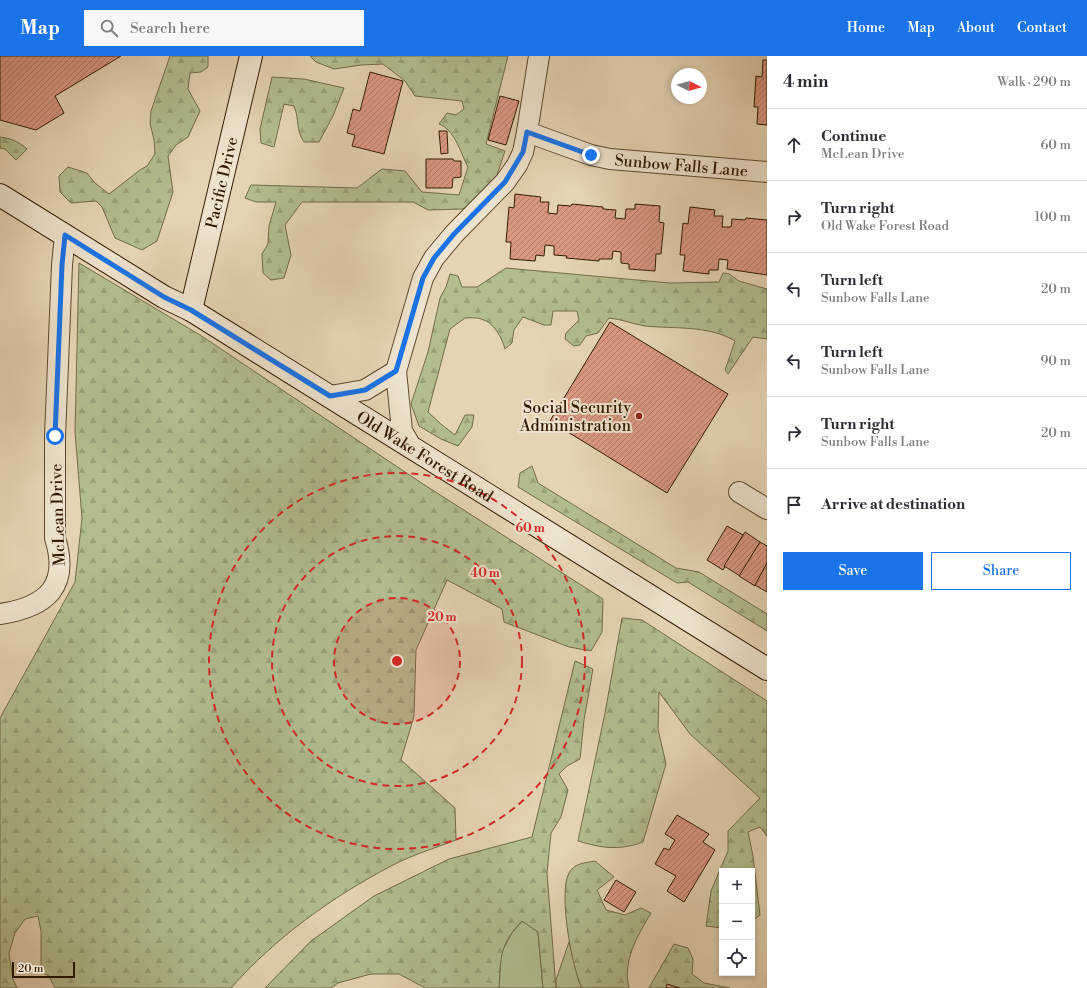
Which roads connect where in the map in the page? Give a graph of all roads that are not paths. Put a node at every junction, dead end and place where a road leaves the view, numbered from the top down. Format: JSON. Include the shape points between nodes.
{"nodes":[{"id":1,"x":251,"y":56,"type":"edge"},
{"id":2,"x":539,"y":56,"type":"edge"},
{"id":3,"x":527,"y":132,"type":"junction"},
{"id":4,"x":767,"y":172,"type":"edge"},
{"id":5,"x":0,"y":195,"type":"edge"},
{"id":6,"x":65,"y":235,"type":"junction"},
{"id":7,"x":191,"y":310,"type":"junction"},
{"id":8,"x":396,"y":371,"type":"junction"},
{"id":9,"x":330,"y":396,"type":"junction"},
{"id":10,"x":412,"y":448,"type":"junction"},
{"id":11,"x":739,"y":492,"type":"dead end"},
{"id":12,"x":767,"y":509,"type":"edge"},
{"id":13,"x":0,"y":614,"type":"edge"},
{"id":14,"x":767,"y":669,"type":"edge"}],
"edges":[{"from":1,"to":7,"type":"street","name":"Pacific Drive"},
{"from":2,"to":3,"type":"street"},
{"from":3,"to":4,"type":"street","name":"Sunbow Falls Lane","via":[[591,155],[610,159]]},
{"from":3,"to":8,"type":"street","via":[[523,152],[505,182],[454,234],[434,258],[423,278]]},
{"from":5,"to":6,"type":"street","name":"Old Wake Forest Road"},
{"from":6,"to":7,"type":"street","name":"Old Wake Forest Road","via":[[164,297]]},
{"from":6,"to":13,"type":"street","name":"McLean Drive","via":[[55,436],[55,538],[60,552],[61,570],[58,582],[44,598],[18,612]]},
{"from":7,"to":9,"type":"street","name":"Old Wake Forest Road"},
{"from":8,"to":9,"type":"street","via":[[365,390]]},
{"from":8,"to":10,"type":"street","via":[[402,431]]},
{"from":9,"to":10,"type":"street","name":"Old Wake Forest Road"},
{"from":10,"to":14,"type":"street","name":"Old Wake Forest Road"},
{"from":11,"to":12,"type":"street"}]}
